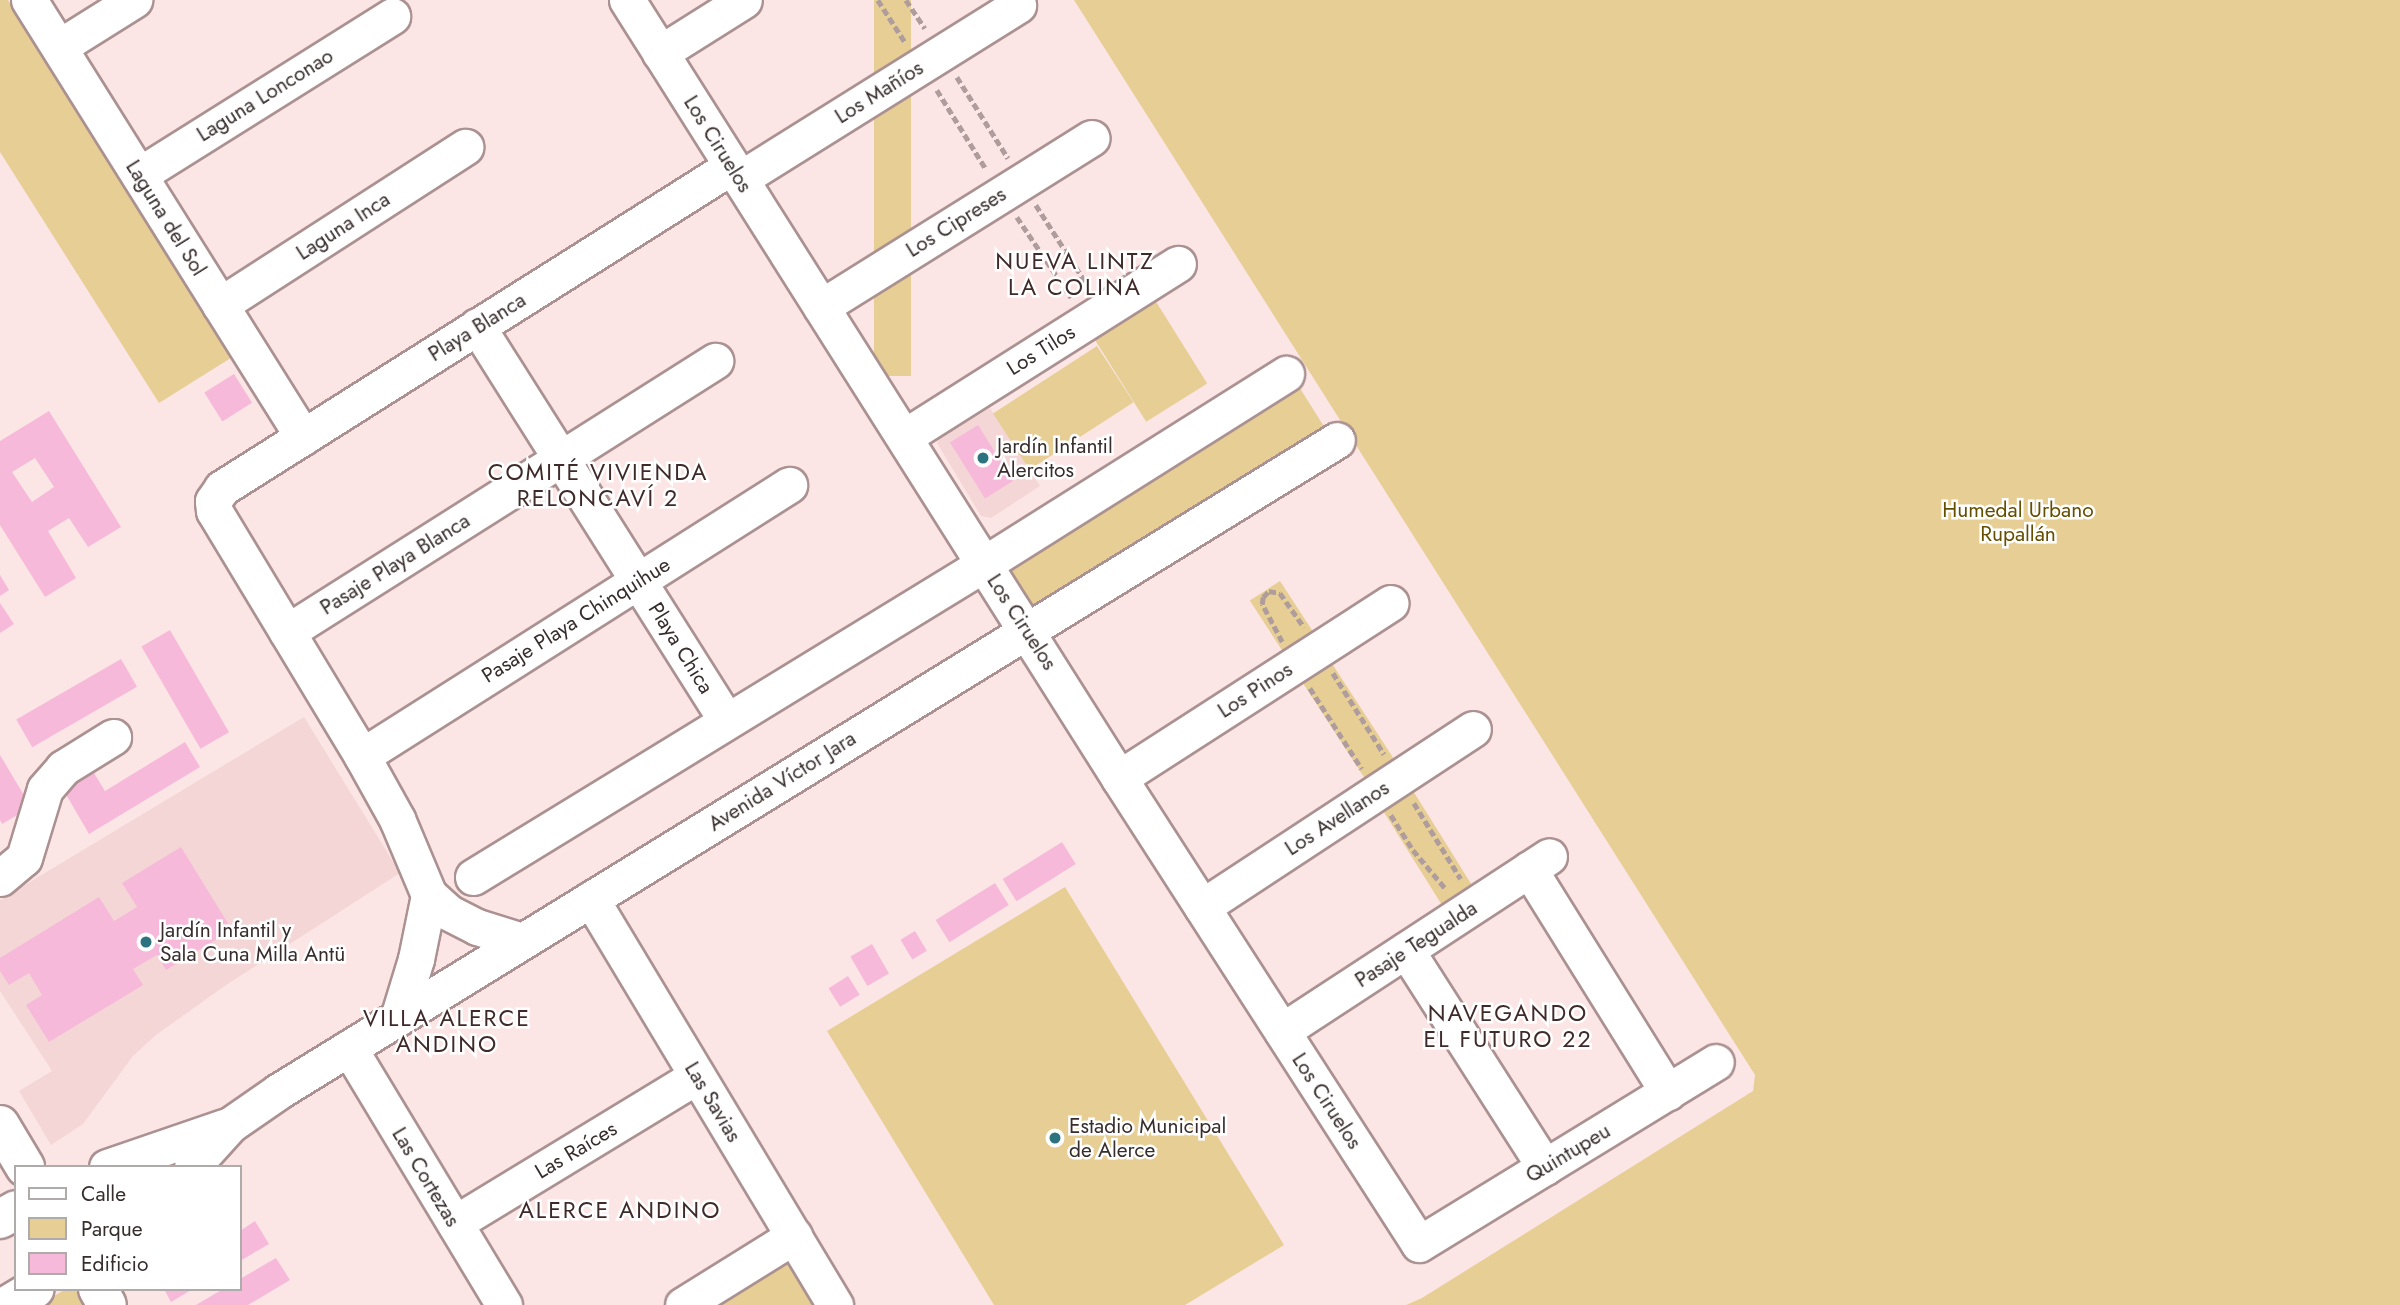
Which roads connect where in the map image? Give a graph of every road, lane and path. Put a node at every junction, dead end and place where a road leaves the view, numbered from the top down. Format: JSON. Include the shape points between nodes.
{"nodes":[{"id":1,"x":29,"y":0,"type":"edge"},
{"id":2,"x":134,"y":0,"type":"edge"},
{"id":3,"x":627,"y":0,"type":"edge"},
{"id":4,"x":744,"y":0,"type":"edge"},
{"id":5,"x":878,"y":0,"type":"edge"},
{"id":6,"x":1018,"y":5,"type":"dead end"},
{"id":7,"x":392,"y":16,"type":"dead end"},
{"id":8,"x":59,"y":47,"type":"junction"},
{"id":9,"x":660,"y":53,"type":"junction"},
{"id":10,"x":921,"y":66,"type":"junction"},
{"id":11,"x":1091,"y":138,"type":"dead end"},
{"id":12,"x":465,"y":147,"type":"dead end"},
{"id":13,"x":736,"y":173,"type":"junction"},
{"id":14,"x":139,"y":175,"type":"junction"},
{"id":15,"x":1002,"y":194,"type":"junction"},
{"id":16,"x":1178,"y":264,"type":"dead end"},
{"id":17,"x":220,"y":305,"type":"junction"},
{"id":18,"x":821,"y":307,"type":"junction"},
{"id":19,"x":1089,"y":320,"type":"junction"},
{"id":20,"x":477,"y":326,"type":"junction"},
{"id":21,"x":715,"y":361,"type":"dead end"},
{"id":22,"x":1286,"y":374,"type":"dead end"},
{"id":23,"x":303,"y":437,"type":"junction"},
{"id":24,"x":904,"y":437,"type":"junction"},
{"id":25,"x":1336,"y":440,"type":"dead end"},
{"id":26,"x":561,"y":458,"type":"junction"},
{"id":27,"x":789,"y":485,"type":"dead end"},
{"id":28,"x":985,"y":564,"type":"junction"},
{"id":29,"x":638,"y":580,"type":"junction"},
{"id":30,"x":1391,"y":603,"type":"dead end"},
{"id":31,"x":1028,"y":630,"type":"junction"},
{"id":32,"x":287,"y":632,"type":"junction"},
{"id":33,"x":1307,"y":657,"type":"junction"},
{"id":34,"x":727,"y":722,"type":"junction"},
{"id":35,"x":1473,"y":729,"type":"dead end"},
{"id":36,"x":113,"y":737,"type":"dead end"},
{"id":37,"x":362,"y":756,"type":"junction"},
{"id":38,"x":1119,"y":778,"type":"junction"},
{"id":39,"x":1387,"y":785,"type":"junction"},
{"id":40,"x":473,"y":877,"type":"dead end"},
{"id":41,"x":0,"y":878,"type":"edge"},
{"id":42,"x":429,"y":895,"type":"junction"},
{"id":43,"x":591,"y":899,"type":"junction"},
{"id":44,"x":1202,"y":907,"type":"junction"},
{"id":45,"x":1469,"y":909,"type":"junction"},
{"id":46,"x":522,"y":941,"type":"junction"},
{"id":47,"x":1406,"y":950,"type":"junction"},
{"id":48,"x":398,"y":1018,"type":"junction"},
{"id":49,"x":1282,"y":1031,"type":"junction"},
{"id":50,"x":349,"y":1048,"type":"junction"},
{"id":51,"x":1716,"y":1062,"type":"dead end"},
{"id":52,"x":698,"y":1076,"type":"junction"},
{"id":53,"x":1668,"y":1091,"type":"junction"},
{"id":54,"x":0,"y":1125,"type":"edge"},
{"id":55,"x":223,"y":1132,"type":"junction"},
{"id":56,"x":24,"y":1165,"type":"edge"},
{"id":57,"x":114,"y":1165,"type":"edge"},
{"id":58,"x":194,"y":1165,"type":"edge"},
{"id":59,"x":1545,"y":1167,"type":"junction"},
{"id":60,"x":455,"y":1223,"type":"junction"},
{"id":61,"x":794,"y":1236,"type":"junction"},
{"id":62,"x":1419,"y":1244,"type":"joint"},
{"id":63,"x":504,"y":1305,"type":"edge"},
{"id":64,"x":684,"y":1305,"type":"edge"},
{"id":65,"x":835,"y":1305,"type":"edge"}],
"edges":[{"from":1,"to":8,"type":"street","name":"Laguna del Sol"},
{"from":2,"to":8,"type":"street"},
{"from":3,"to":9,"type":"street","name":"Los Ciruelos"},
{"from":4,"to":9,"type":"street"},
{"from":5,"to":10,"type":"path"},
{"from":6,"to":10,"type":"street","name":"Los Mañíos"},
{"from":7,"to":14,"type":"street","name":"Laguna Lonconao"},
{"from":8,"to":14,"type":"street","name":"Laguna del Sol"},
{"from":9,"to":13,"type":"street","name":"Los Ciruelos"},
{"from":10,"to":13,"type":"street","name":"Los Mañíos"},
{"from":10,"to":15,"type":"path"},
{"from":11,"to":15,"type":"street","name":"Los Cipreses"},
{"from":12,"to":17,"type":"street","name":"Laguna Inca"},
{"from":13,"to":18,"type":"street","name":"Los Ciruelos"},
{"from":13,"to":20,"type":"street","name":"Playa Blanca"},
{"from":14,"to":17,"type":"street","name":"Laguna del Sol"},
{"from":15,"to":18,"type":"street","name":"Los Cipreses"},
{"from":15,"to":19,"type":"path"},
{"from":16,"to":19,"type":"street","name":"Los Tilos"},
{"from":17,"to":23,"type":"street","name":"Laguna del Sol"},
{"from":18,"to":24,"type":"street","name":"Los Ciruelos"},
{"from":19,"to":24,"type":"street","name":"Los Tilos"},
{"from":20,"to":23,"type":"street","name":"Playa Blanca"},
{"from":20,"to":26,"type":"street","name":"Playa Chica"},
{"from":21,"to":26,"type":"street","name":"Pasaje Playa Blanca"},
{"from":22,"to":28,"type":"street"},
{"from":23,"to":32,"type":"street","name":"Playa Blanca","via":[[222,488],[213,501],[214,511]]},
{"from":24,"to":28,"type":"street","name":"Los Ciruelos"},
{"from":25,"to":31,"type":"street","name":"Avenida Víctor Jara"},
{"from":26,"to":29,"type":"street","name":"Playa Chica"},
{"from":26,"to":32,"type":"street","name":"Pasaje Playa Blanca"},
{"from":27,"to":29,"type":"street","name":"Pasaje Playa Chinquihue"},
{"from":28,"to":31,"type":"street","name":"Los Ciruelos"},
{"from":28,"to":34,"type":"street"},
{"from":29,"to":34,"type":"street","name":"Playa Chica"},
{"from":29,"to":37,"type":"street","name":"Pasaje Playa Chinquihue"},
{"from":30,"to":33,"type":"street","name":"Los Pinos"},
{"from":31,"to":38,"type":"street","name":"Los Ciruelos"},
{"from":31,"to":43,"type":"street","name":"Avenida Víctor Jara"},
{"from":32,"to":37,"type":"street"},
{"from":33,"to":33,"type":"path","via":[[1262,604],[1269,592],[1280,593]]},
{"from":33,"to":38,"type":"street","name":"Los Pinos"},
{"from":33,"to":39,"type":"path"},
{"from":33,"to":39,"type":"path"},
{"from":34,"to":40,"type":"street"},
{"from":35,"to":39,"type":"street","name":"Los Avellanos"},
{"from":36,"to":41,"type":"street","via":[[63,768],[45,789],[24,858]]},
{"from":37,"to":42,"type":"street","via":[[397,819]]},
{"from":38,"to":44,"type":"street","name":"Los Ciruelos"},
{"from":39,"to":44,"type":"street","name":"Los Avellanos"},
{"from":39,"to":45,"type":"path"},
{"from":39,"to":45,"type":"path","via":[[1413,850]]},
{"from":42,"to":46,"type":"street","via":[[448,912],[477,927]]},
{"from":42,"to":48,"type":"street"},
{"from":43,"to":46,"type":"street","name":"Avenida Víctor Jara"},
{"from":43,"to":52,"type":"street","name":"Las Savias"},
{"from":44,"to":49,"type":"street","name":"Los Ciruelos"},
{"from":45,"to":47,"type":"street","name":"Pasaje Tegualda"},
{"from":45,"to":53,"type":"street","name":"Pasaje Tegualda","via":[[1539,863]]},
{"from":46,"to":48,"type":"street","name":"Avenida Víctor Jara"},
{"from":47,"to":49,"type":"street","name":"Pasaje Tegualda"},
{"from":47,"to":59,"type":"street"},
{"from":48,"to":50,"type":"street","name":"Avenida Víctor Jara"},
{"from":49,"to":62,"type":"street","name":"Los Ciruelos"},
{"from":50,"to":55,"type":"street","name":"Avenida Víctor Jara"},
{"from":50,"to":60,"type":"street","name":"Las Cortezas"},
{"from":51,"to":53,"type":"street","name":"Quintupeu"},
{"from":52,"to":60,"type":"street","name":"Las Raíces"},
{"from":52,"to":61,"type":"street","name":"Las Savias"},
{"from":53,"to":59,"type":"street","name":"Quintupeu"},
{"from":54,"to":56,"type":"main road"},
{"from":55,"to":57,"type":"street","name":"Avenida Víctor Jara"},
{"from":55,"to":58,"type":"street","name":"Avenida Víctor Jara"},
{"from":59,"to":62,"type":"street","name":"Quintupeu"},
{"from":60,"to":63,"type":"street","name":"Las Cortezas"},
{"from":61,"to":64,"type":"street"},
{"from":61,"to":65,"type":"street","name":"Las Savias"}]}
